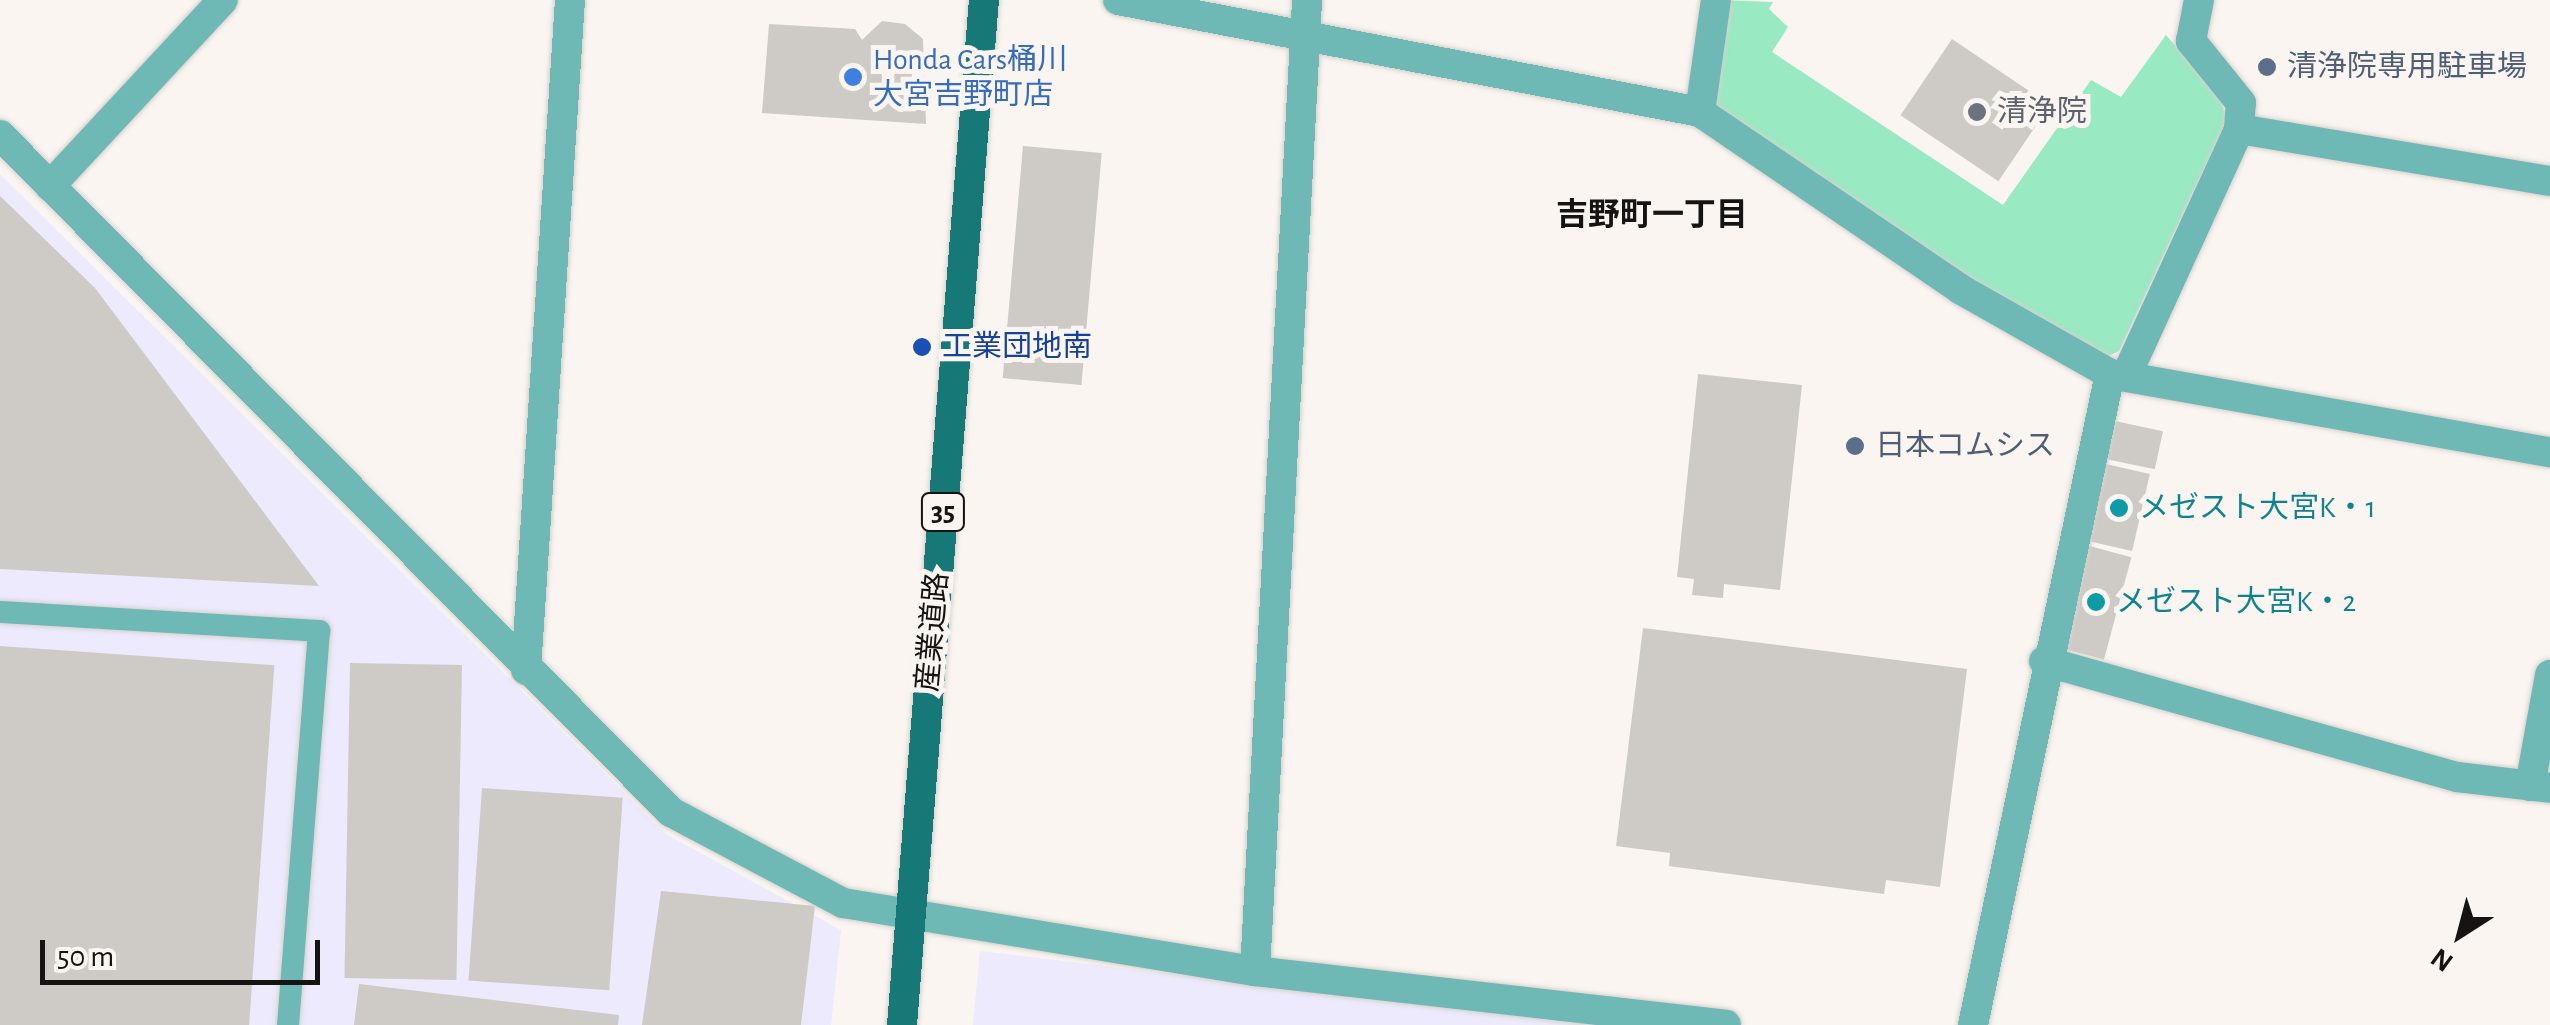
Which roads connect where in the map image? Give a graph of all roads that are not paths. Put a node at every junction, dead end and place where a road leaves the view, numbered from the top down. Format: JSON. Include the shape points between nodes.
{"nodes":[{"id":1,"x":223,"y":0,"type":"edge"},
{"id":2,"x":570,"y":0,"type":"edge"},
{"id":3,"x":984,"y":0,"type":"edge"},
{"id":4,"x":1118,"y":0,"type":"edge"},
{"id":5,"x":1307,"y":0,"type":"edge"},
{"id":6,"x":1716,"y":0,"type":"edge"},
{"id":7,"x":2199,"y":0,"type":"edge"},
{"id":8,"x":1305,"y":33,"type":"junction"},
{"id":9,"x":1700,"y":112,"type":"junction"},
{"id":10,"x":2239,"y":129,"type":"junction"},
{"id":11,"x":0,"y":134,"type":"edge"},
{"id":12,"x":2550,"y":181,"type":"edge"},
{"id":13,"x":50,"y":186,"type":"junction"},
{"id":14,"x":2118,"y":374,"type":"junction"},
{"id":15,"x":2550,"y":452,"type":"edge"},
{"id":16,"x":0,"y":612,"type":"edge"},
{"id":17,"x":2044,"y":661,"type":"junction"},
{"id":18,"x":526,"y":670,"type":"junction"},
{"id":19,"x":2550,"y":675,"type":"edge"},
{"id":20,"x":2540,"y":787,"type":"edge"},
{"id":21,"x":910,"y":918,"type":"junction"},
{"id":22,"x":1255,"y":971,"type":"junction"},
{"id":23,"x":288,"y":1025,"type":"edge"},
{"id":24,"x":902,"y":1025,"type":"edge"},
{"id":25,"x":1726,"y":1025,"type":"edge"},
{"id":26,"x":1973,"y":1025,"type":"edge"}],
"edges":[{"from":1,"to":13,"type":"street"},
{"from":2,"to":18,"type":"street"},
{"from":3,"to":21,"type":"main road","name":"産業道路","number":"35"},
{"from":4,"to":8,"type":"street"},
{"from":5,"to":8,"type":"street"},
{"from":6,"to":9,"type":"street"},
{"from":7,"to":10,"type":"street","via":[[2191,41],[2240,103]]},
{"from":8,"to":9,"type":"street"},
{"from":8,"to":22,"type":"street"},
{"from":9,"to":14,"type":"street","via":[[1960,289]]},
{"from":10,"to":12,"type":"street"},
{"from":10,"to":14,"type":"street"},
{"from":11,"to":13,"type":"street"},
{"from":13,"to":18,"type":"street"},
{"from":14,"to":15,"type":"street"},
{"from":14,"to":17,"type":"street"},
{"from":16,"to":23,"type":"lane","via":[[319,631]]},
{"from":17,"to":20,"type":"street","via":[[2457,777]]},
{"from":17,"to":26,"type":"street"},
{"from":18,"to":21,"type":"street","via":[[671,812],[843,903]]},
{"from":19,"to":20,"type":"street"},
{"from":21,"to":22,"type":"street"},
{"from":21,"to":24,"type":"main road","name":"産業道路","number":"35"},
{"from":22,"to":25,"type":"street"}]}
